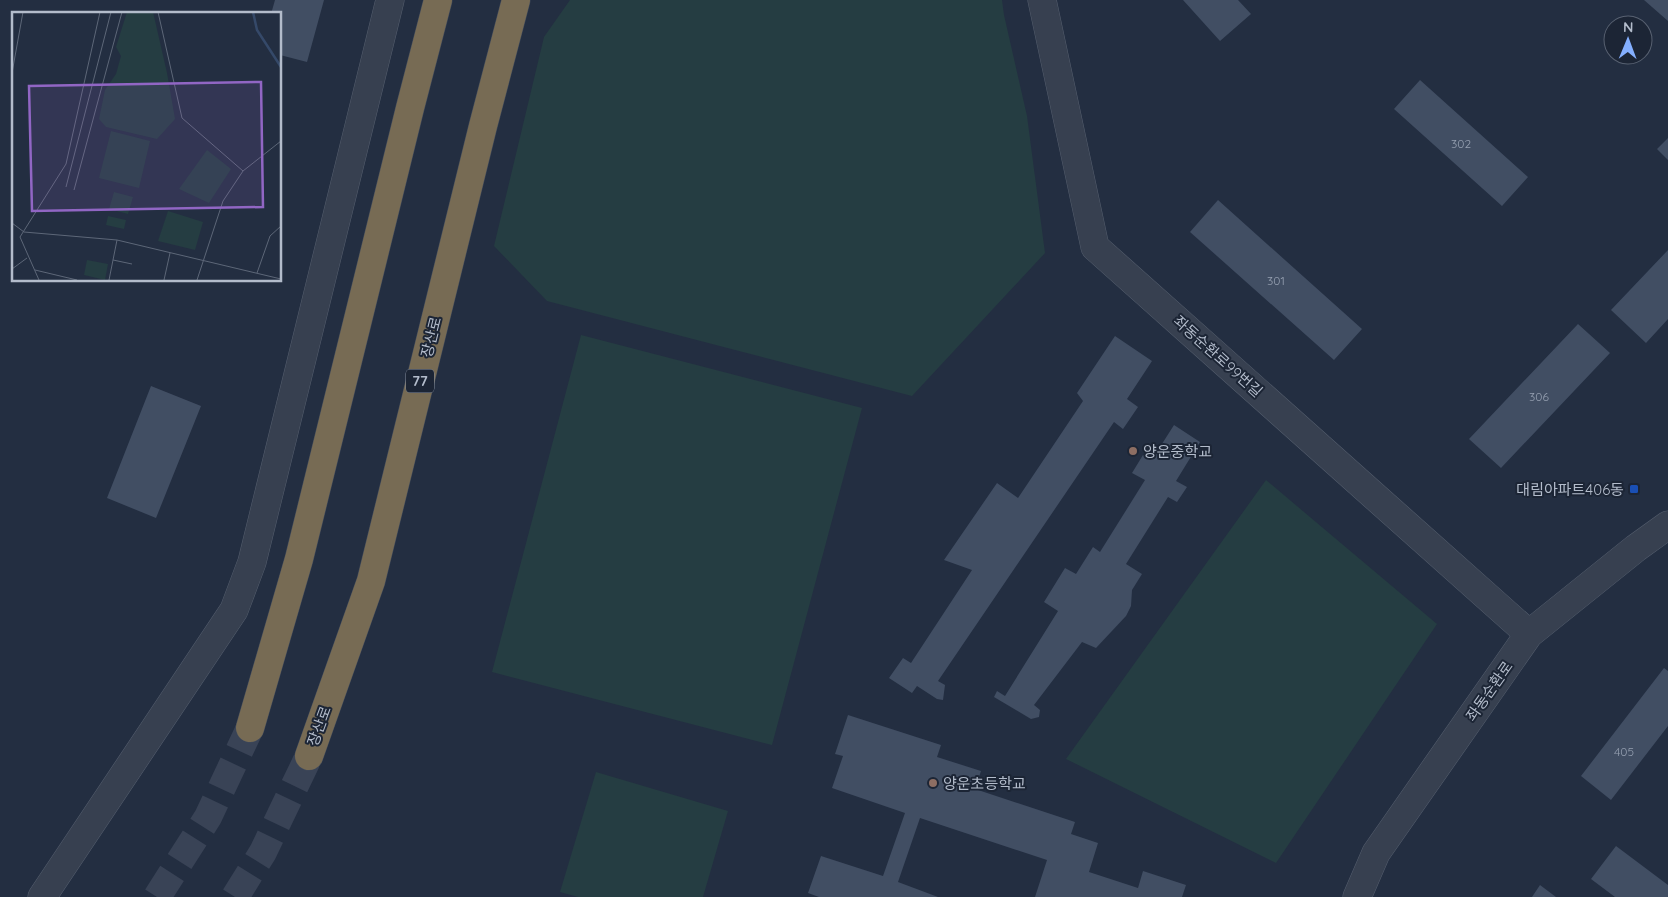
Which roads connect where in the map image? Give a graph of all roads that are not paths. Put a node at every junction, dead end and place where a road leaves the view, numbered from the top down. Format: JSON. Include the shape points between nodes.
{"nodes":[{"id":1,"x":390,"y":0,"type":"edge"},
{"id":2,"x":438,"y":0,"type":"edge"},
{"id":3,"x":516,"y":0,"type":"edge"},
{"id":4,"x":1042,"y":0,"type":"edge"},
{"id":5,"x":1668,"y":525,"type":"edge"},
{"id":6,"x":1529,"y":634,"type":"junction"},
{"id":7,"x":250,"y":728,"type":"tunnel mouth"},
{"id":8,"x":309,"y":756,"type":"tunnel mouth"},
{"id":9,"x":42,"y":897,"type":"edge"},
{"id":10,"x":1356,"y":897,"type":"edge"}],
"edges":[{"from":1,"to":9,"type":"street","via":[[252,562],[234,610]]},
{"from":2,"to":7,"type":"highway","via":[[299,559]]},
{"from":3,"to":8,"type":"highway","name":"장산로","number":"77","via":[[371,581]]},
{"from":4,"to":6,"type":"street","name":"좌동순환로99번길","via":[[1095,247]]},
{"from":5,"to":6,"type":"street","name":"좌동순환로"},
{"from":6,"to":10,"type":"street","name":"좌동순환로","via":[[1376,853]]}]}
